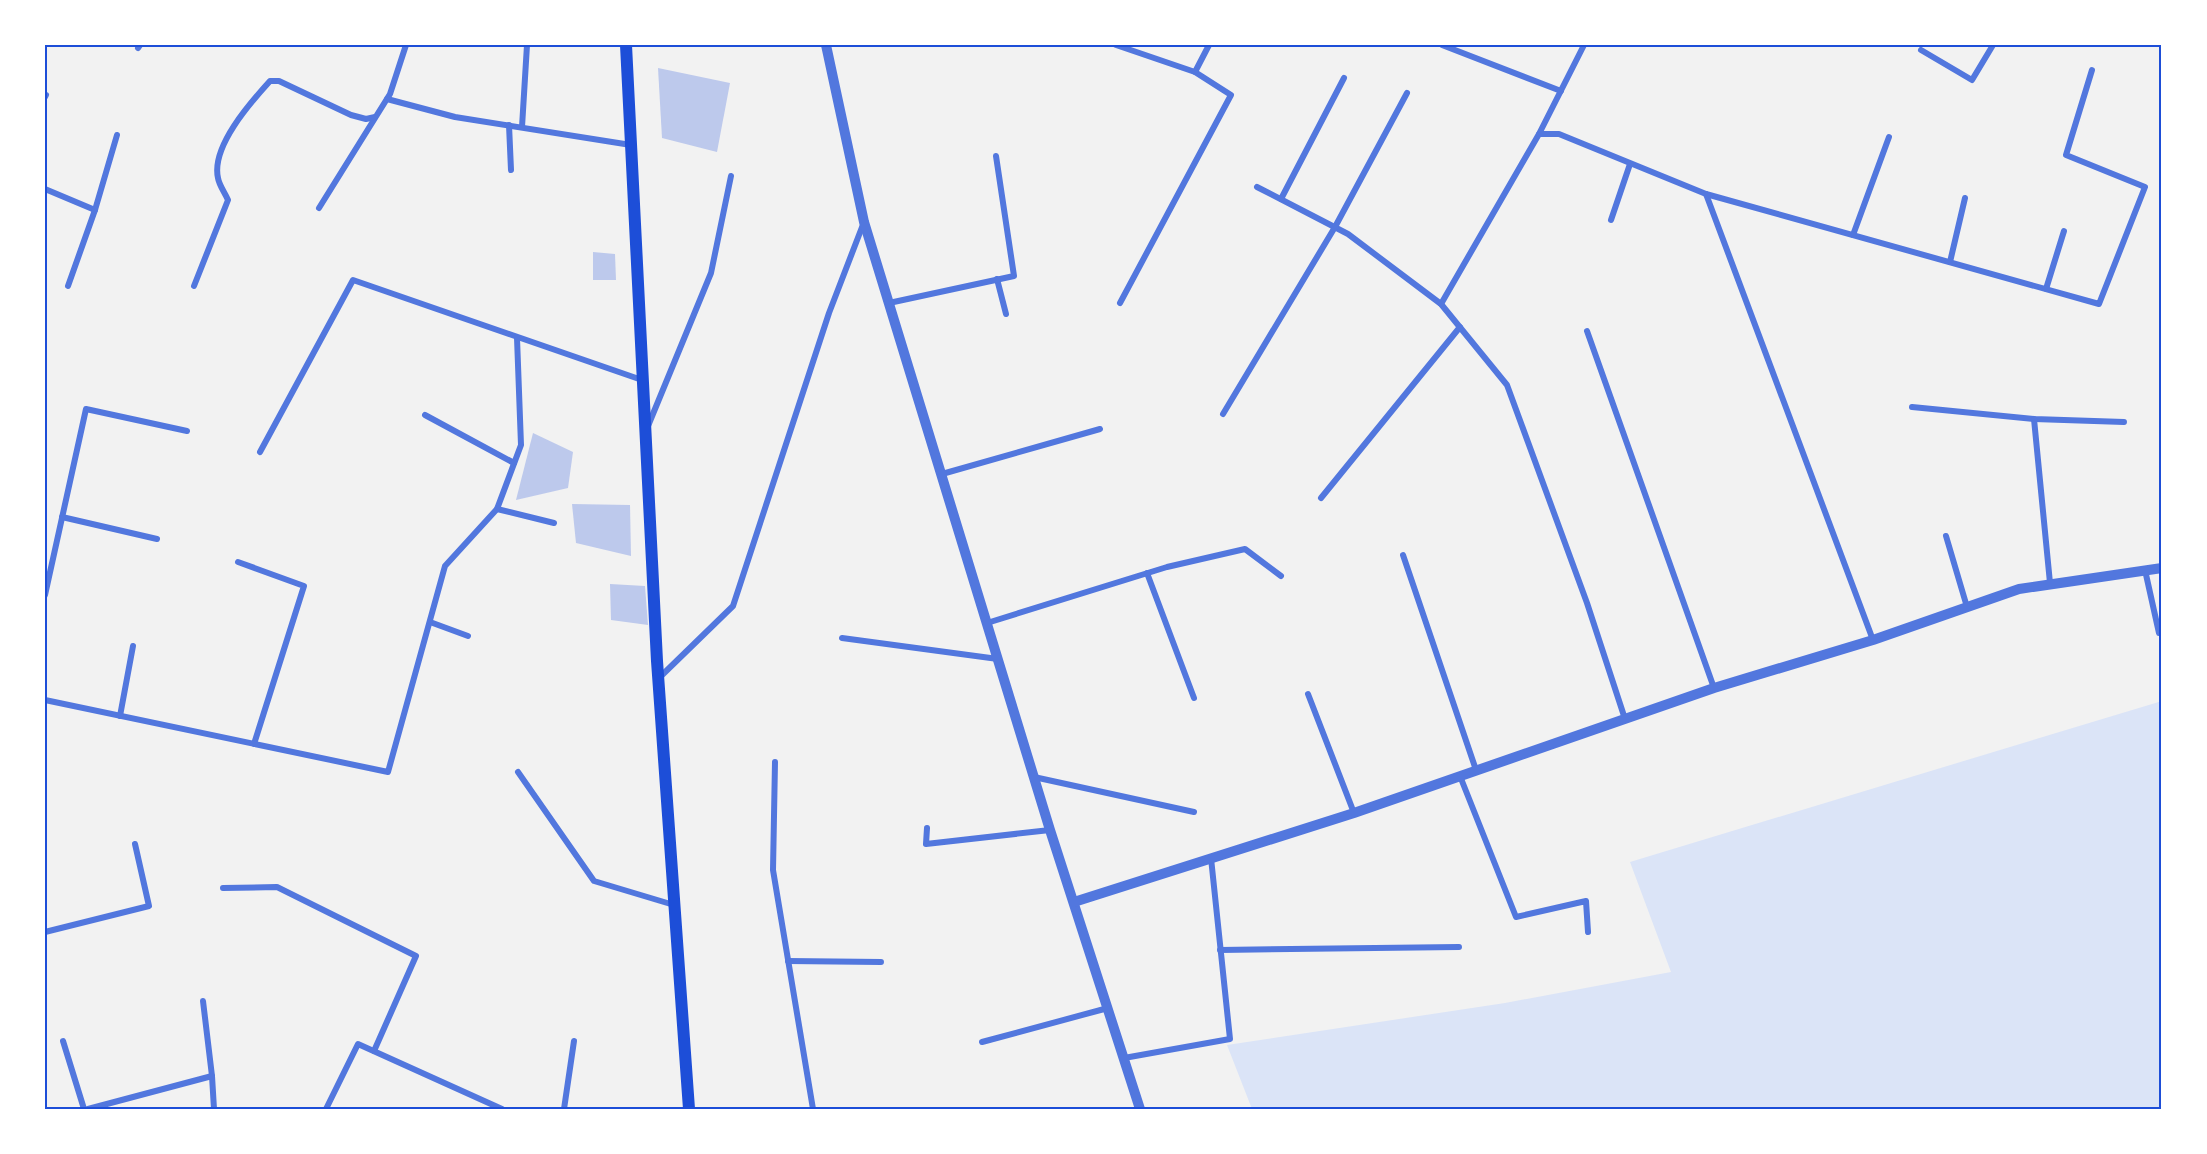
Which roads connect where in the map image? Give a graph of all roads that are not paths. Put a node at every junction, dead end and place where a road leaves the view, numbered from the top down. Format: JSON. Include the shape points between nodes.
{"nodes":[{"id":1,"x":406,"y":45,"type":"edge"},
{"id":2,"x":527,"y":45,"type":"edge"},
{"id":3,"x":626,"y":45,"type":"edge"},
{"id":4,"x":826,"y":45,"type":"edge"},
{"id":5,"x":1116,"y":45,"type":"edge"},
{"id":6,"x":1209,"y":45,"type":"edge"},
{"id":7,"x":1443,"y":45,"type":"edge"},
{"id":8,"x":1584,"y":45,"type":"edge"},
{"id":9,"x":1993,"y":45,"type":"edge"},
{"id":10,"x":1921,"y":50,"type":"dead end"},
{"id":11,"x":2092,"y":70,"type":"dead end"},
{"id":12,"x":1195,"y":72,"type":"junction"},
{"id":13,"x":1344,"y":78,"type":"dead end"},
{"id":14,"x":1561,"y":91,"type":"junction"},
{"id":15,"x":1407,"y":93,"type":"dead end"},
{"id":16,"x":387,"y":99,"type":"junction"},
{"id":17,"x":375,"y":117,"type":"junction"},
{"id":18,"x":509,"y":125,"type":"junction"},
{"id":19,"x":522,"y":127,"type":"junction"},
{"id":20,"x":1539,"y":134,"type":"junction"},
{"id":21,"x":117,"y":135,"type":"dead end"},
{"id":22,"x":1889,"y":137,"type":"dead end"},
{"id":23,"x":631,"y":145,"type":"junction"},
{"id":24,"x":996,"y":156,"type":"dead end"},
{"id":25,"x":1630,"y":164,"type":"junction"},
{"id":26,"x":510,"y":170,"type":"dead end"},
{"id":27,"x":731,"y":176,"type":"dead end"},
{"id":28,"x":1257,"y":187,"type":"dead end"},
{"id":29,"x":45,"y":189,"type":"edge"},
{"id":30,"x":1706,"y":194,"type":"junction"},
{"id":31,"x":1965,"y":198,"type":"dead end"},
{"id":32,"x":1281,"y":199,"type":"junction"},
{"id":33,"x":319,"y":208,"type":"dead end"},
{"id":34,"x":95,"y":210,"type":"junction"},
{"id":35,"x":1611,"y":220,"type":"dead end"},
{"id":36,"x":864,"y":222,"type":"junction"},
{"id":37,"x":1335,"y":227,"type":"junction"},
{"id":38,"x":2064,"y":231,"type":"dead end"},
{"id":39,"x":1853,"y":236,"type":"junction"},
{"id":40,"x":1950,"y":262,"type":"junction"},
{"id":41,"x":997,"y":279,"type":"junction"},
{"id":42,"x":68,"y":286,"type":"dead end"},
{"id":43,"x":194,"y":286,"type":"dead end"},
{"id":44,"x":2046,"y":289,"type":"junction"},
{"id":45,"x":889,"y":303,"type":"junction"},
{"id":46,"x":1120,"y":303,"type":"dead end"},
{"id":47,"x":1441,"y":304,"type":"junction"},
{"id":48,"x":1006,"y":314,"type":"dead end"},
{"id":49,"x":1460,"y":327,"type":"junction"},
{"id":50,"x":1587,"y":332,"type":"dead end"},
{"id":51,"x":517,"y":338,"type":"junction"},
{"id":52,"x":643,"y":380,"type":"junction"},
{"id":53,"x":1912,"y":407,"type":"dead end"},
{"id":54,"x":1223,"y":414,"type":"dead end"},
{"id":55,"x":425,"y":415,"type":"dead end"},
{"id":56,"x":2034,"y":419,"type":"junction"},
{"id":57,"x":2124,"y":422,"type":"dead end"},
{"id":58,"x":1100,"y":429,"type":"dead end"},
{"id":59,"x":187,"y":431,"type":"dead end"},
{"id":60,"x":646,"y":432,"type":"junction"},
{"id":61,"x":260,"y":452,"type":"dead end"},
{"id":62,"x":514,"y":464,"type":"junction"},
{"id":63,"x":942,"y":474,"type":"junction"},
{"id":64,"x":1321,"y":498,"type":"dead end"},
{"id":65,"x":497,"y":509,"type":"junction"},
{"id":66,"x":62,"y":517,"type":"junction"},
{"id":67,"x":554,"y":523,"type":"dead end"},
{"id":68,"x":1946,"y":536,"type":"dead end"},
{"id":69,"x":158,"y":539,"type":"dead end"},
{"id":70,"x":1403,"y":555,"type":"dead end"},
{"id":71,"x":238,"y":562,"type":"dead end"},
{"id":72,"x":2162,"y":568,"type":"edge"},
{"id":73,"x":2145,"y":570,"type":"junction"},
{"id":74,"x":1147,"y":573,"type":"junction"},
{"id":75,"x":1281,"y":576,"type":"dead end"},
{"id":76,"x":2050,"y":583,"type":"junction"},
{"id":77,"x":45,"y":595,"type":"edge"},
{"id":78,"x":1967,"y":607,"type":"junction"},
{"id":79,"x":430,"y":622,"type":"junction"},
{"id":80,"x":987,"y":623,"type":"junction"},
{"id":81,"x":2159,"y":633,"type":"dead end"},
{"id":82,"x":468,"y":636,"type":"dead end"},
{"id":83,"x":842,"y":638,"type":"dead end"},
{"id":84,"x":1873,"y":640,"type":"junction"},
{"id":85,"x":133,"y":646,"type":"dead end"},
{"id":86,"x":998,"y":660,"type":"junction"},
{"id":87,"x":658,"y":678,"type":"junction"},
{"id":88,"x":1714,"y":688,"type":"junction"},
{"id":89,"x":1308,"y":694,"type":"dead end"},
{"id":90,"x":1194,"y":698,"type":"dead end"},
{"id":91,"x":45,"y":700,"type":"edge"},
{"id":92,"x":120,"y":716,"type":"junction"},
{"id":93,"x":1625,"y":719,"type":"junction"},
{"id":94,"x":254,"y":744,"type":"junction"},
{"id":95,"x":775,"y":762,"type":"dead end"},
{"id":96,"x":1476,"y":770,"type":"junction"},
{"id":97,"x":518,"y":772,"type":"dead end"},
{"id":98,"x":1460,"y":776,"type":"junction"},
{"id":99,"x":1034,"y":777,"type":"junction"},
{"id":100,"x":1194,"y":812,"type":"dead end"},
{"id":101,"x":1354,"y":813,"type":"junction"},
{"id":102,"x":927,"y":828,"type":"dead end"},
{"id":103,"x":1050,"y":830,"type":"junction"},
{"id":104,"x":135,"y":844,"type":"dead end"},
{"id":105,"x":1211,"y":858,"type":"junction"},
{"id":106,"x":223,"y":888,"type":"dead end"},
{"id":107,"x":1074,"y":902,"type":"junction"},
{"id":108,"x":674,"y":905,"type":"junction"},
{"id":109,"x":45,"y":932,"type":"edge"},
{"id":110,"x":1588,"y":932,"type":"dead end"},
{"id":111,"x":1459,"y":947,"type":"dead end"},
{"id":112,"x":1220,"y":950,"type":"junction"},
{"id":113,"x":788,"y":962,"type":"junction"},
{"id":114,"x":881,"y":962,"type":"dead end"},
{"id":115,"x":204,"y":1001,"type":"dead end"},
{"id":116,"x":1108,"y":1008,"type":"junction"},
{"id":117,"x":63,"y":1041,"type":"dead end"},
{"id":118,"x":574,"y":1041,"type":"dead end"},
{"id":119,"x":982,"y":1042,"type":"dead end"},
{"id":120,"x":374,"y":1051,"type":"junction"},
{"id":121,"x":1124,"y":1058,"type":"junction"},
{"id":122,"x":212,"y":1076,"type":"junction"},
{"id":123,"x":84,"y":1109,"type":"edge"},
{"id":124,"x":88,"y":1109,"type":"edge"},
{"id":125,"x":214,"y":1109,"type":"edge"},
{"id":126,"x":326,"y":1109,"type":"edge"},
{"id":127,"x":502,"y":1109,"type":"edge"},
{"id":128,"x":564,"y":1109,"type":"edge"},
{"id":129,"x":688,"y":1109,"type":"edge"},
{"id":130,"x":813,"y":1109,"type":"edge"},
{"id":131,"x":1140,"y":1109,"type":"edge"}],
"edges":[{"from":1,"to":16,"type":"street"},
{"from":2,"to":19,"type":"street"},
{"from":3,"to":23,"type":"main road"},
{"from":4,"to":36,"type":"street"},
{"from":5,"to":12,"type":"street"},
{"from":6,"to":12,"type":"street"},
{"from":7,"to":14,"type":"street"},
{"from":8,"to":14,"type":"street"},
{"from":9,"to":10,"type":"street","via":[[1971,80]]},
{"from":11,"to":44,"type":"street","via":[[2066,155],[2145,187],[2099,304]]},
{"from":12,"to":46,"type":"street","via":[[1231,95]]},
{"from":13,"to":32,"type":"street"},
{"from":14,"to":20,"type":"street"},
{"from":15,"to":37,"type":"street"},
{"from":16,"to":17,"type":"street"},
{"from":16,"to":18,"type":"street","via":[[455,117]]},
{"from":17,"to":33,"type":"street"},
{"from":17,"to":43,"type":"street","via":[[351,115],[279,81],[270,81],[222,144],[218,178],[228,200]]},
{"from":18,"to":19,"type":"street"},
{"from":18,"to":26,"type":"street"},
{"from":19,"to":23,"type":"street"},
{"from":20,"to":25,"type":"street","via":[[1558,134]]},
{"from":20,"to":47,"type":"street"},
{"from":21,"to":34,"type":"street"},
{"from":22,"to":39,"type":"street"},
{"from":23,"to":52,"type":"main road"},
{"from":24,"to":41,"type":"street","via":[[1014,276]]},
{"from":25,"to":30,"type":"street"},
{"from":25,"to":35,"type":"street"},
{"from":27,"to":60,"type":"street","via":[[711,273]]},
{"from":28,"to":32,"type":"street"},
{"from":29,"to":34,"type":"street"},
{"from":30,"to":39,"type":"street"},
{"from":30,"to":84,"type":"street"},
{"from":31,"to":40,"type":"street"},
{"from":32,"to":37,"type":"street"},
{"from":34,"to":42,"type":"street"},
{"from":36,"to":45,"type":"street"},
{"from":36,"to":87,"type":"street","via":[[829,313],[733,606]]},
{"from":37,"to":47,"type":"street"},
{"from":37,"to":54,"type":"street"},
{"from":38,"to":44,"type":"street"},
{"from":39,"to":40,"type":"street"},
{"from":40,"to":44,"type":"street"},
{"from":41,"to":45,"type":"street"},
{"from":41,"to":48,"type":"street"},
{"from":45,"to":63,"type":"street"},
{"from":47,"to":49,"type":"street"},
{"from":49,"to":64,"type":"street"},
{"from":49,"to":93,"type":"street","via":[[1506,385],[1587,603]]},
{"from":50,"to":88,"type":"street"},
{"from":51,"to":52,"type":"street"},
{"from":51,"to":61,"type":"street","via":[[353,280]]},
{"from":51,"to":62,"type":"street","via":[[522,445]]},
{"from":52,"to":60,"type":"main road"},
{"from":53,"to":56,"type":"street"},
{"from":55,"to":62,"type":"street"},
{"from":56,"to":57,"type":"street"},
{"from":56,"to":76,"type":"street"},
{"from":58,"to":63,"type":"street"},
{"from":59,"to":66,"type":"street","via":[[86,409]]},
{"from":60,"to":87,"type":"main road"},
{"from":62,"to":65,"type":"street"},
{"from":63,"to":80,"type":"street"},
{"from":65,"to":67,"type":"street"},
{"from":65,"to":79,"type":"street","via":[[445,566]]},
{"from":66,"to":69,"type":"street"},
{"from":66,"to":77,"type":"street"},
{"from":68,"to":78,"type":"street"},
{"from":70,"to":96,"type":"street"},
{"from":71,"to":94,"type":"street","via":[[304,586]]},
{"from":72,"to":73,"type":"street"},
{"from":73,"to":76,"type":"street"},
{"from":73,"to":81,"type":"street"},
{"from":74,"to":75,"type":"street","via":[[1245,549]]},
{"from":74,"to":80,"type":"street"},
{"from":74,"to":90,"type":"street"},
{"from":76,"to":78,"type":"street"},
{"from":78,"to":84,"type":"street"},
{"from":79,"to":82,"type":"street"},
{"from":79,"to":94,"type":"street","via":[[388,772]]},
{"from":80,"to":86,"type":"street"},
{"from":83,"to":86,"type":"street"},
{"from":84,"to":88,"type":"street"},
{"from":85,"to":92,"type":"street"},
{"from":86,"to":99,"type":"street"},
{"from":87,"to":108,"type":"main road"},
{"from":88,"to":93,"type":"street"},
{"from":89,"to":101,"type":"street"},
{"from":91,"to":92,"type":"street"},
{"from":92,"to":94,"type":"street"},
{"from":93,"to":96,"type":"street"},
{"from":95,"to":113,"type":"street","via":[[773,870]]},
{"from":96,"to":98,"type":"street"},
{"from":97,"to":108,"type":"street","via":[[594,880]]},
{"from":98,"to":101,"type":"street"},
{"from":98,"to":110,"type":"street","via":[[1516,917],[1586,901]]},
{"from":99,"to":100,"type":"street"},
{"from":99,"to":103,"type":"street"},
{"from":101,"to":105,"type":"street"},
{"from":102,"to":103,"type":"street","via":[[926,844]]},
{"from":103,"to":107,"type":"street"},
{"from":104,"to":109,"type":"street","via":[[149,906]]},
{"from":105,"to":107,"type":"street"},
{"from":105,"to":112,"type":"street"},
{"from":106,"to":120,"type":"street","via":[[278,887],[416,956]]},
{"from":107,"to":116,"type":"street"},
{"from":108,"to":129,"type":"main road"},
{"from":111,"to":112,"type":"street"},
{"from":112,"to":121,"type":"street","via":[[1230,1039]]},
{"from":113,"to":114,"type":"street"},
{"from":113,"to":130,"type":"street"},
{"from":115,"to":122,"type":"street"},
{"from":116,"to":119,"type":"street"},
{"from":116,"to":121,"type":"street"},
{"from":117,"to":123,"type":"street"},
{"from":118,"to":128,"type":"street"},
{"from":120,"to":126,"type":"street","via":[[358,1044]]},
{"from":120,"to":127,"type":"street"},
{"from":121,"to":131,"type":"street"},
{"from":122,"to":124,"type":"street"},
{"from":122,"to":125,"type":"street"}]}
